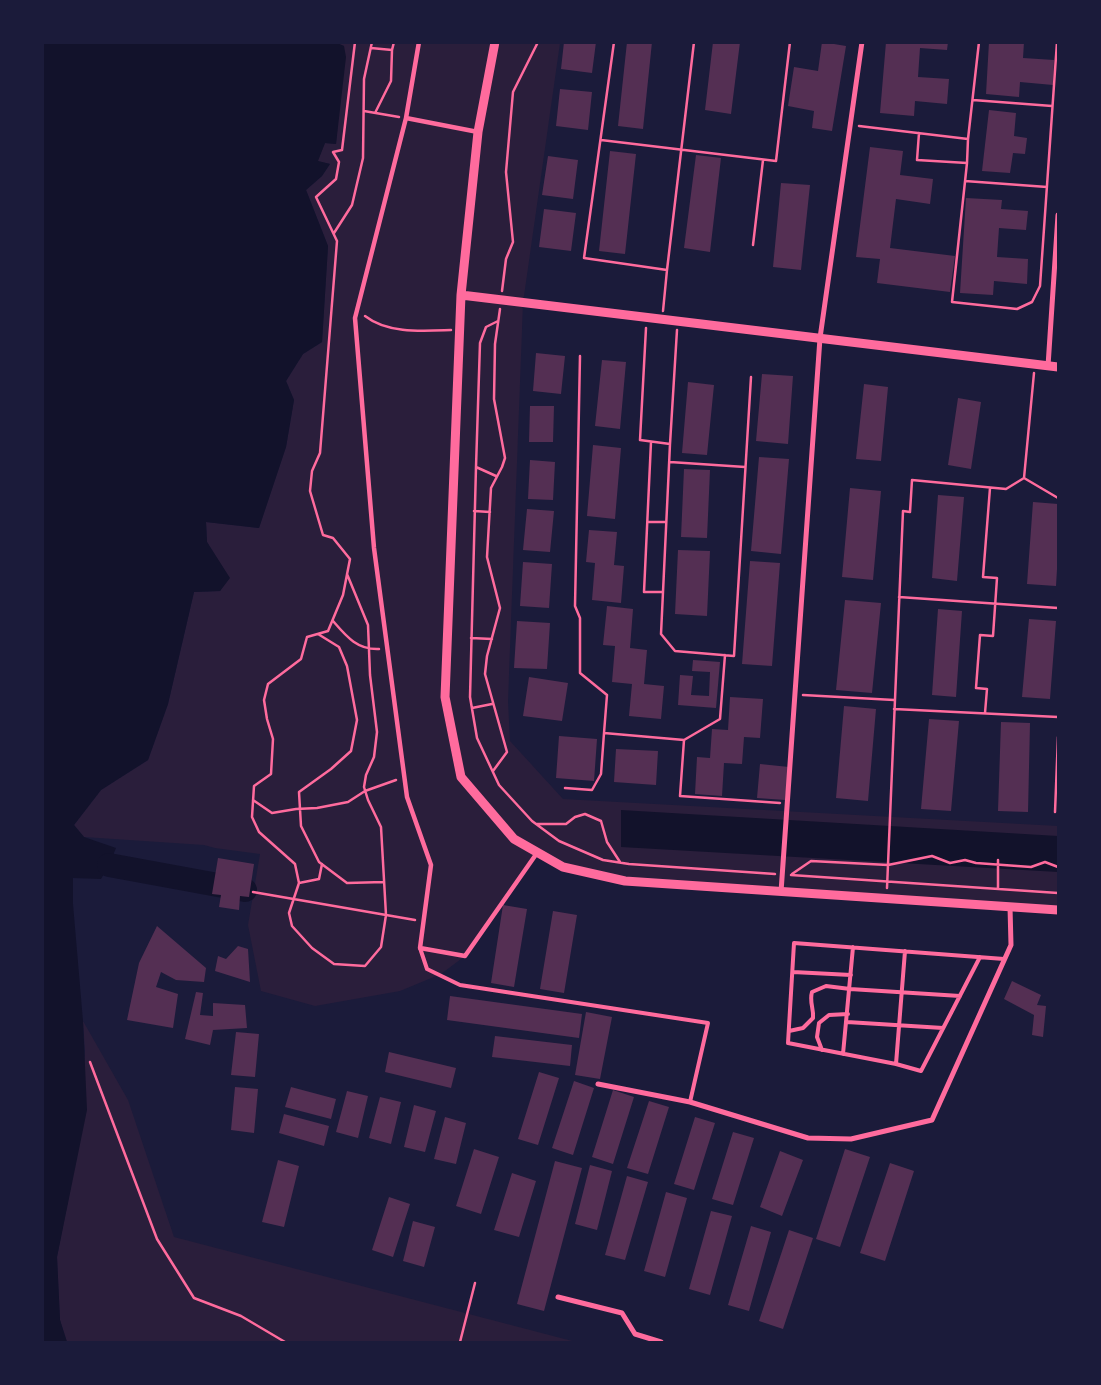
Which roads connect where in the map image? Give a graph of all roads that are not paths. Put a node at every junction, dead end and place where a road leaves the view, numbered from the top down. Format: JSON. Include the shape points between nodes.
{"nodes":[{"id":1,"x":419,"y":42,"type":"edge"},
{"id":2,"x":495,"y":42,"type":"edge"},
{"id":3,"x":862,"y":42,"type":"edge"},
{"id":4,"x":406,"y":118,"type":"junction"},
{"id":5,"x":478,"y":132,"type":"junction"},
{"id":6,"x":1058,"y":216,"type":"edge"},
{"id":7,"x":461,"y":295,"type":"junction"},
{"id":8,"x":820,"y":338,"type":"junction"},
{"id":9,"x":1048,"y":366,"type":"junction"},
{"id":10,"x":1058,"y":367,"type":"edge"},
{"id":11,"x":537,"y":853,"type":"junction"},
{"id":12,"x":782,"y":888,"type":"junction"},
{"id":13,"x":1010,"y":907,"type":"junction"},
{"id":14,"x":1058,"y":910,"type":"edge"},
{"id":15,"x":853,"y":947,"type":"junction"},
{"id":16,"x":420,"y":948,"type":"junction"},
{"id":17,"x":905,"y":951,"type":"junction"},
{"id":18,"x":980,"y":958,"type":"junction"},
{"id":19,"x":1004,"y":959,"type":"junction"},
{"id":20,"x":792,"y":972,"type":"junction"},
{"id":21,"x":851,"y":976,"type":"junction"},
{"id":22,"x":850,"y":989,"type":"junction"},
{"id":23,"x":901,"y":993,"type":"junction"},
{"id":24,"x":960,"y":996,"type":"junction"},
{"id":25,"x":848,"y":1014,"type":"junction"},
{"id":26,"x":847,"y":1022,"type":"junction"},
{"id":27,"x":899,"y":1025,"type":"junction"},
{"id":28,"x":943,"y":1028,"type":"junction"},
{"id":29,"x":789,"y":1031,"type":"junction"},
{"id":30,"x":822,"y":1050,"type":"junction"},
{"id":31,"x":843,"y":1054,"type":"junction"},
{"id":32,"x":896,"y":1064,"type":"junction"},
{"id":33,"x":598,"y":1084,"type":"dead end"},
{"id":34,"x":690,"y":1102,"type":"junction"},
{"id":35,"x":558,"y":1297,"type":"dead end"},
{"id":36,"x":661,"y":1342,"type":"edge"}],
"edges":[{"from":1,"to":4,"type":"street"},
{"from":2,"to":5,"type":"street"},
{"from":3,"to":8,"type":"street"},
{"from":4,"to":5,"type":"street"},
{"from":4,"to":16,"type":"street","via":[[355,318],[374,548],[407,797],[432,865]]},
{"from":5,"to":7,"type":"street"},
{"from":6,"to":9,"type":"street"},
{"from":7,"to":8,"type":"street"},
{"from":7,"to":11,"type":"street","via":[[445,698],[461,777],[514,840]]},
{"from":8,"to":9,"type":"street"},
{"from":8,"to":12,"type":"street"},
{"from":9,"to":10,"type":"street"},
{"from":11,"to":12,"type":"street","via":[[563,867],[624,881]]},
{"from":11,"to":16,"type":"street","via":[[465,956]]},
{"from":12,"to":13,"type":"street"},
{"from":13,"to":14,"type":"street"},
{"from":13,"to":19,"type":"street","via":[[1011,944]]},
{"from":15,"to":17,"type":"lane"},
{"from":15,"to":20,"type":"lane","via":[[794,943]]},
{"from":15,"to":21,"type":"lane"},
{"from":16,"to":34,"type":"lane","via":[[427,969],[460,985],[708,1023]]},
{"from":17,"to":18,"type":"lane"},
{"from":17,"to":23,"type":"lane"},
{"from":18,"to":19,"type":"lane"},
{"from":18,"to":24,"type":"lane"},
{"from":19,"to":34,"type":"street","via":[[932,1120],[851,1139],[808,1138]]},
{"from":20,"to":21,"type":"lane"},
{"from":20,"to":29,"type":"lane"},
{"from":21,"to":22,"type":"lane"},
{"from":22,"to":23,"type":"lane"},
{"from":22,"to":25,"type":"lane"},
{"from":22,"to":29,"type":"lane","via":[[826,986],[812,992],[813,1018],[803,1028]]},
{"from":23,"to":24,"type":"lane"},
{"from":23,"to":27,"type":"lane"},
{"from":24,"to":28,"type":"lane"},
{"from":25,"to":26,"type":"lane"},
{"from":25,"to":30,"type":"lane","via":[[829,1015],[819,1023],[817,1037]]},
{"from":26,"to":27,"type":"lane"},
{"from":26,"to":31,"type":"lane"},
{"from":27,"to":28,"type":"lane"},
{"from":27,"to":32,"type":"lane"},
{"from":28,"to":32,"type":"lane","via":[[921,1071]]},
{"from":29,"to":30,"type":"lane","via":[[788,1043]]},
{"from":30,"to":31,"type":"lane"},
{"from":31,"to":32,"type":"lane"},
{"from":33,"to":34,"type":"street"},
{"from":35,"to":36,"type":"street","via":[[622,1313],[634,1334]]}]}
